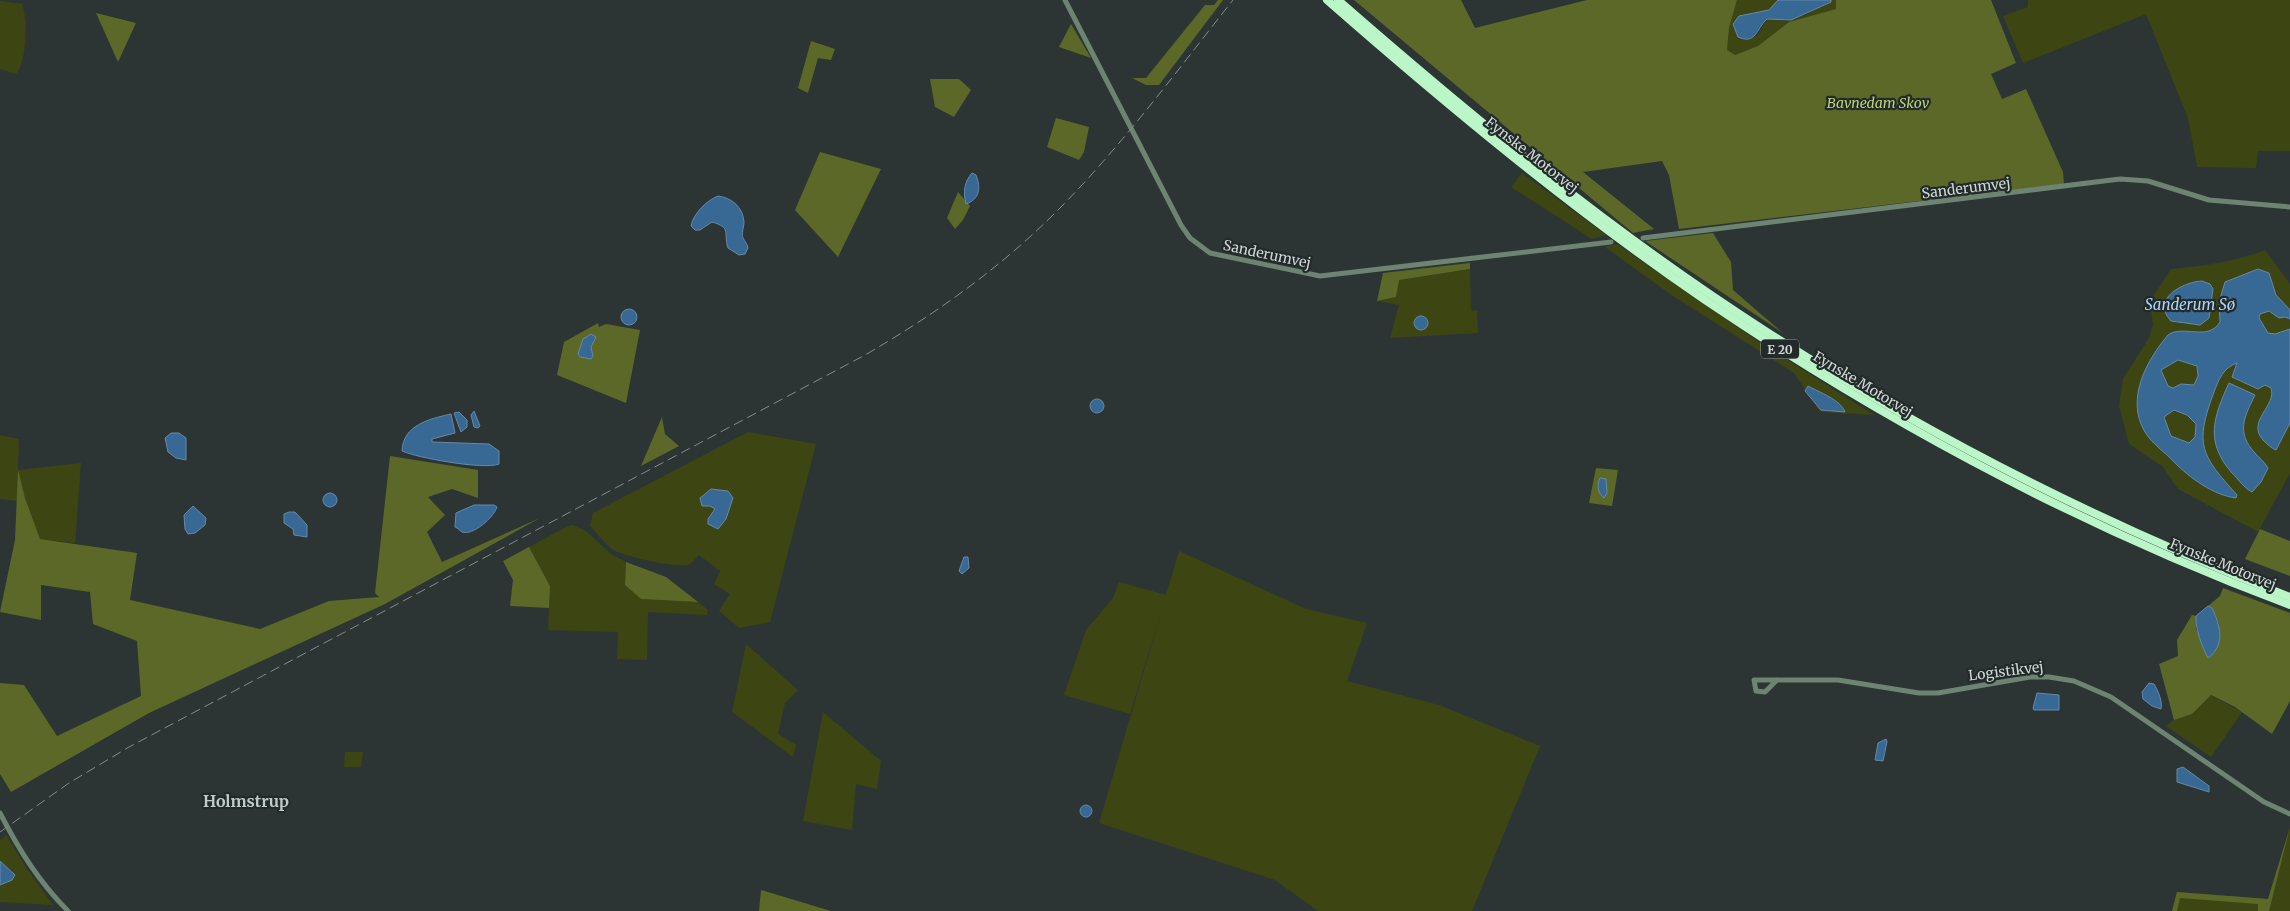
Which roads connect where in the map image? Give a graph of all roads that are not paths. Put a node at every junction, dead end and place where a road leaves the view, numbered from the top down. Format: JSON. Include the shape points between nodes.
{"nodes":[{"id":1,"x":1065,"y":0,"type":"edge"},
{"id":2,"x":1326,"y":0,"type":"edge"},
{"id":3,"x":1338,"y":0,"type":"edge"},
{"id":4,"x":2290,"y":206,"type":"edge"},
{"id":5,"x":1643,"y":238,"type":"dead end"},
{"id":6,"x":1611,"y":242,"type":"dead end"},
{"id":7,"x":2290,"y":597,"type":"edge"},
{"id":8,"x":2290,"y":605,"type":"edge"},
{"id":9,"x":1777,"y":680,"type":"junction"},
{"id":10,"x":0,"y":813,"type":"edge"},
{"id":11,"x":2290,"y":814,"type":"edge"},
{"id":12,"x":68,"y":911,"type":"edge"}],
"edges":[{"from":1,"to":6,"type":"street","name":"Sanderumvej","via":[[1181,225],[1190,238],[1210,253],[1320,276]]},
{"from":2,"to":8,"type":"highway","name":"Fynske Motorvej","number":"E 20","via":[[1492,140],[1609,231],[1703,298],[1814,370],[1947,448],[2083,517]]},
{"from":3,"to":7,"type":"highway","name":"Fynske Motorvej","number":"E 20","via":[[1493,131],[1606,219],[1810,359],[1906,416],[2051,492],[2179,552]]},
{"from":4,"to":5,"type":"street","name":"Sanderumvej","via":[[2209,200],[2148,181],[2120,179]]},
{"from":9,"to":9,"type":"street","name":"Logistikvej","via":[[1765,692],[1756,691],[1753,686],[1754,680]]},
{"from":9,"to":11,"type":"street","name":"Logistikvej","via":[[1838,680],[1919,693],[2030,677],[2074,681],[2111,697],[2264,802]]},
{"from":10,"to":12,"type":"street","via":[[37,877]]}]}
